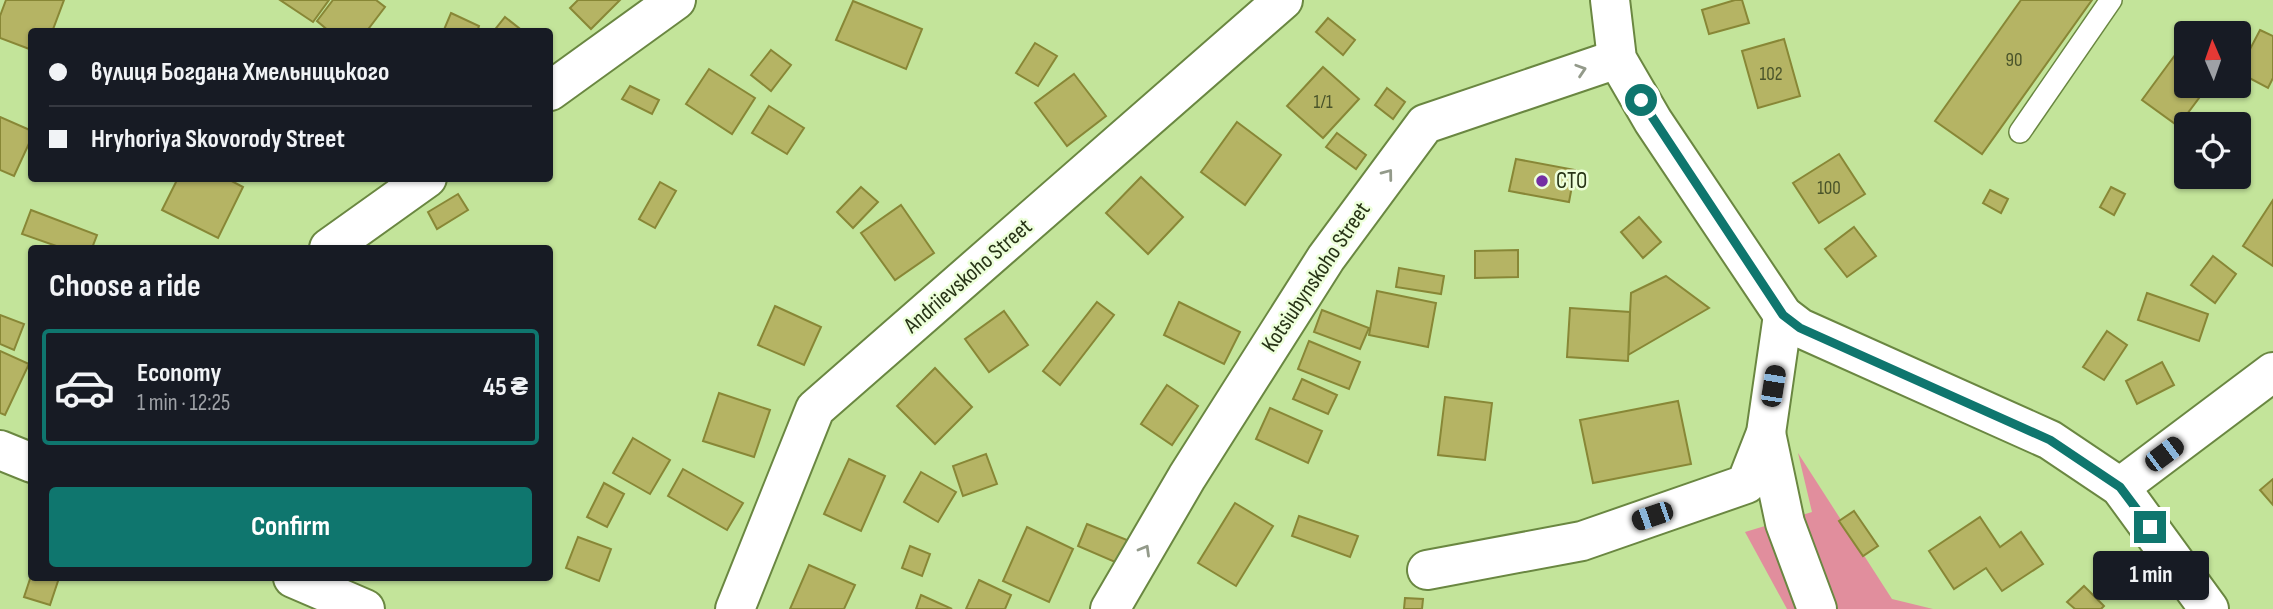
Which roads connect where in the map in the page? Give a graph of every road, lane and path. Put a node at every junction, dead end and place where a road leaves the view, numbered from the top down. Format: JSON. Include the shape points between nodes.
{"nodes":[{"id":1,"x":676,"y":0,"type":"edge"},
{"id":2,"x":1283,"y":0,"type":"edge"},
{"id":3,"x":1610,"y":0,"type":"edge"},
{"id":4,"x":2111,"y":0,"type":"edge"},
{"id":5,"x":1617,"y":59,"type":"junction"},
{"id":6,"x":553,"y":89,"type":"edge"},
{"id":7,"x":2020,"y":132,"type":"dead end"},
{"id":8,"x":421,"y":182,"type":"edge"},
{"id":9,"x":333,"y":245,"type":"edge"},
{"id":10,"x":1783,"y":315,"type":"junction"},
{"id":11,"x":2273,"y":372,"type":"edge"},
{"id":12,"x":1766,"y":433,"type":"junction"},
{"id":13,"x":2120,"y":487,"type":"junction"},
{"id":14,"x":1427,"y":570,"type":"dead end"},
{"id":15,"x":300,"y":581,"type":"edge"},
{"id":16,"x":365,"y":609,"type":"edge"},
{"id":17,"x":735,"y":609,"type":"edge"},
{"id":18,"x":1110,"y":609,"type":"edge"},
{"id":19,"x":1817,"y":609,"type":"edge"},
{"id":20,"x":2209,"y":609,"type":"edge"}],
"edges":[{"from":1,"to":6,"type":"street"},
{"from":2,"to":17,"type":"street","name":"Andriievskoho Street","via":[[815,409]]},
{"from":3,"to":5,"type":"street"},
{"from":4,"to":7,"type":"lane"},
{"from":5,"to":10,"type":"street","via":[[1653,121]]},
{"from":18,"to":5,"type":"street","name":"Kotsiubynskoho Street","one_way":true,"via":[[1187,477],[1326,258],[1425,124]]},
{"from":8,"to":9,"type":"street"},
{"from":10,"to":12,"type":"street"},
{"from":10,"to":13,"type":"street","via":[[1800,328],[2050,440]]},
{"from":11,"to":13,"type":"street"},
{"from":12,"to":14,"type":"street","via":[[1746,484],[1581,541]]},
{"from":12,"to":19,"type":"street","via":[[1784,523]]},
{"from":13,"to":20,"type":"street"},
{"from":15,"to":16,"type":"street"}]}
